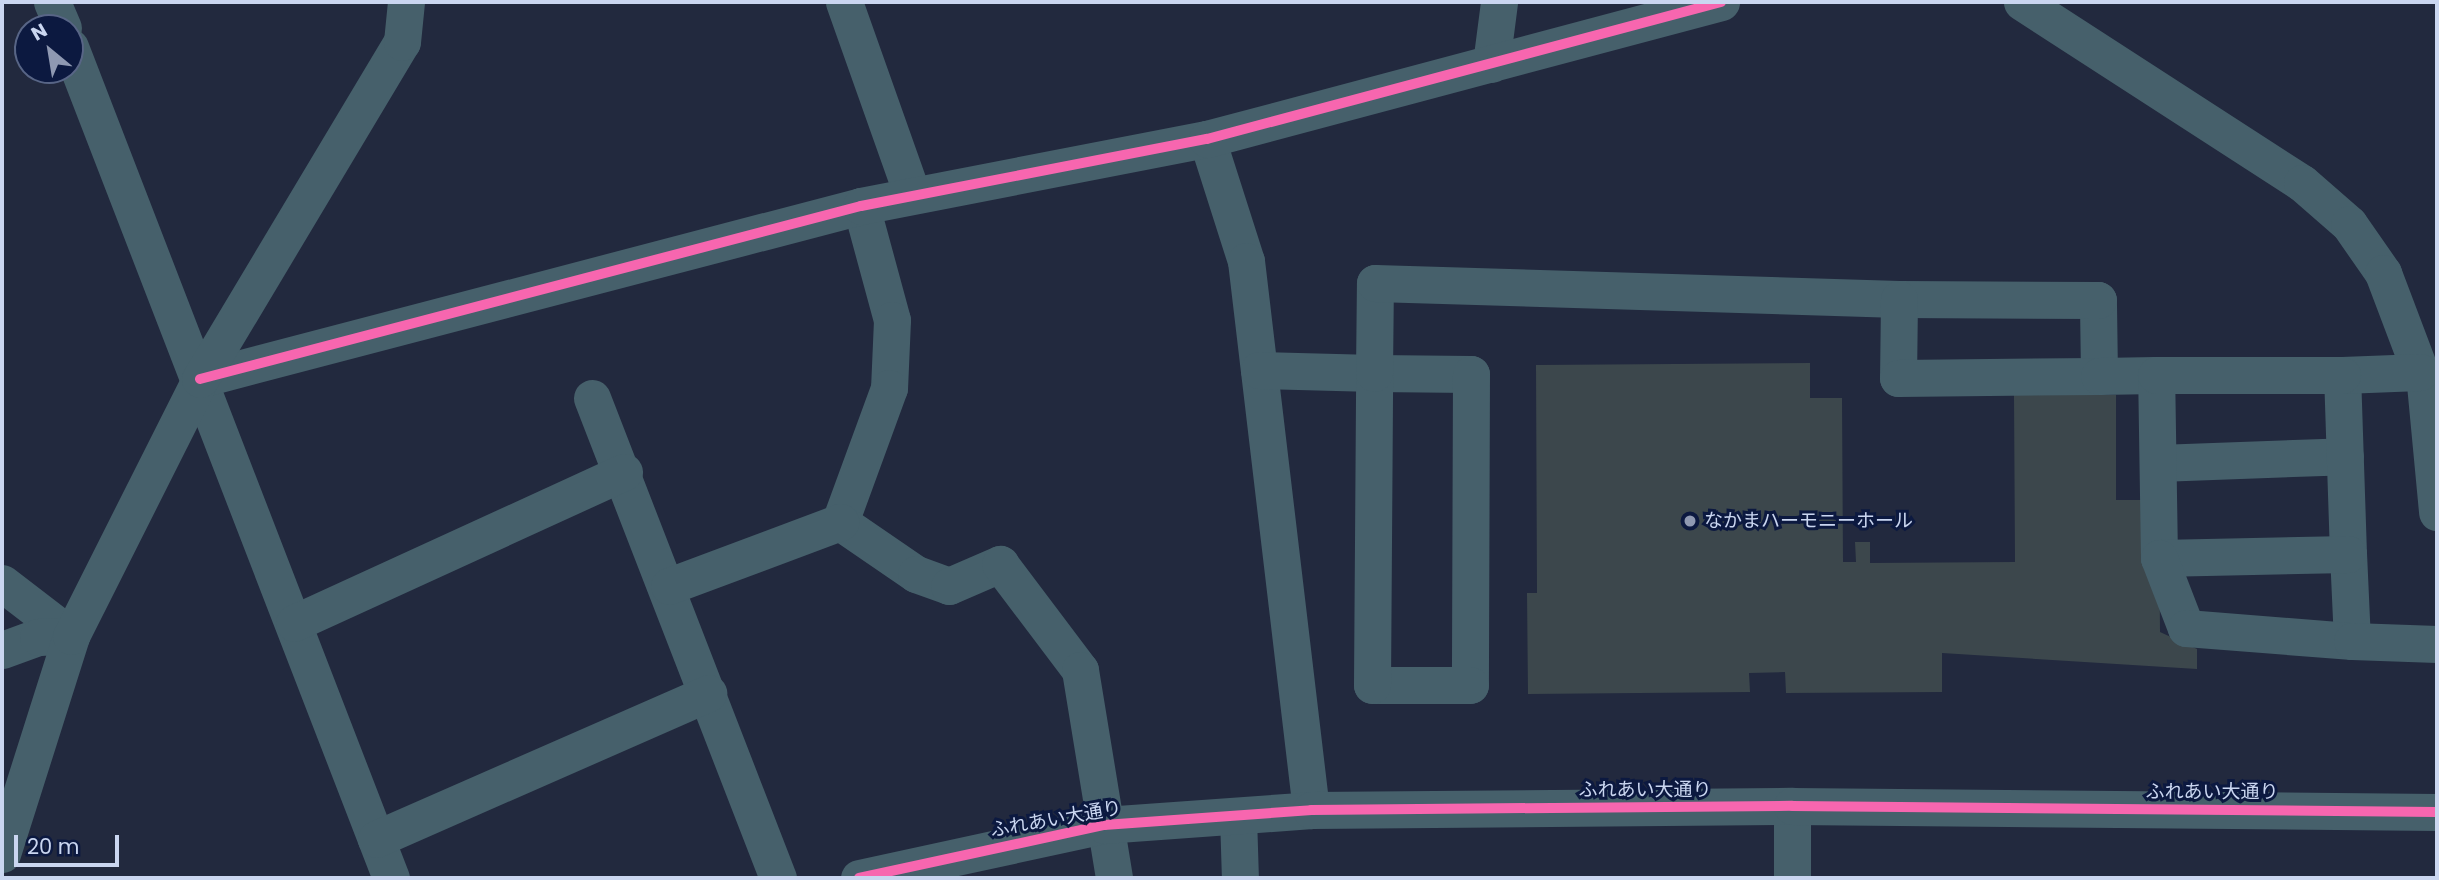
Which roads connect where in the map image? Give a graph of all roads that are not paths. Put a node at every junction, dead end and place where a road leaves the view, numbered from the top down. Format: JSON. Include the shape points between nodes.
{"nodes":[{"id":1,"x":406,"y":2,"type":"edge"},
{"id":2,"x":844,"y":2,"type":"edge"},
{"id":3,"x":1499,"y":2,"type":"edge"},
{"id":4,"x":1721,"y":2,"type":"edge"},
{"id":5,"x":2022,"y":2,"type":"edge"},
{"id":6,"x":1491,"y":64,"type":"junction"},
{"id":7,"x":84,"y":83,"type":"edge"},
{"id":8,"x":1207,"y":139,"type":"junction"},
{"id":9,"x":912,"y":194,"type":"junction"},
{"id":10,"x":860,"y":206,"type":"junction"},
{"id":11,"x":1899,"y":299,"type":"junction"},
{"id":12,"x":1259,"y":370,"type":"junction"},
{"id":13,"x":1374,"y":373,"type":"junction"},
{"id":14,"x":2156,"y":375,"type":"junction"},
{"id":15,"x":2342,"y":375,"type":"junction"},
{"id":16,"x":2099,"y":376,"type":"junction"},
{"id":17,"x":200,"y":379,"type":"junction"},
{"id":18,"x":2427,"y":381,"type":"edge"},
{"id":19,"x":592,"y":398,"type":"dead end"},
{"id":20,"x":2345,"y":456,"type":"junction"},
{"id":21,"x":2158,"y":463,"type":"junction"},
{"id":22,"x":624,"y":472,"type":"junction"},
{"id":23,"x":2437,"y":512,"type":"edge"},
{"id":24,"x":840,"y":522,"type":"junction"},
{"id":25,"x":2348,"y":554,"type":"junction"},
{"id":26,"x":2159,"y":558,"type":"junction"},
{"id":27,"x":2,"y":583,"type":"edge"},
{"id":28,"x":669,"y":586,"type":"junction"},
{"id":29,"x":294,"y":623,"type":"junction"},
{"id":30,"x":71,"y":636,"type":"junction"},
{"id":31,"x":2351,"y":641,"type":"junction"},
{"id":32,"x":2437,"y":644,"type":"edge"},
{"id":33,"x":2,"y":650,"type":"edge"},
{"id":34,"x":708,"y":693,"type":"junction"},
{"id":35,"x":1792,"y":806,"type":"junction"},
{"id":36,"x":1311,"y":810,"type":"junction"},
{"id":37,"x":2437,"y":812,"type":"edge"},
{"id":38,"x":1238,"y":816,"type":"junction"},
{"id":39,"x":1104,"y":825,"type":"junction"},
{"id":40,"x":376,"y":839,"type":"junction"},
{"id":41,"x":2,"y":854,"type":"edge"},
{"id":42,"x":391,"y":878,"type":"edge"},
{"id":43,"x":778,"y":878,"type":"edge"},
{"id":44,"x":859,"y":878,"type":"edge"},
{"id":45,"x":1114,"y":878,"type":"edge"},
{"id":46,"x":1240,"y":878,"type":"edge"},
{"id":47,"x":1792,"y":878,"type":"edge"}],
"edges":[{"from":1,"to":17,"type":"street","via":[[401,42]]},
{"from":2,"to":9,"type":"street"},
{"from":3,"to":6,"type":"street"},
{"from":4,"to":6,"type":"street"},
{"from":5,"to":18,"type":"street","via":[[2302,183],[2349,224],[2383,272]]},
{"from":6,"to":8,"type":"street"},
{"from":7,"to":17,"type":"street"},
{"from":8,"to":9,"type":"street"},
{"from":8,"to":12,"type":"street","via":[[1246,261]]},
{"from":9,"to":10,"type":"street"},
{"from":10,"to":17,"type":"street"},
{"from":10,"to":24,"type":"street","via":[[892,320],[889,388]]},
{"from":11,"to":13,"type":"street","via":[[1375,283]]},
{"from":11,"to":16,"type":"street","via":[[2098,300]]},
{"from":11,"to":16,"type":"street","via":[[1898,378]]},
{"from":12,"to":13,"type":"street"},
{"from":12,"to":36,"type":"street"},
{"from":13,"to":13,"type":"street","via":[[1471,374],[1470,685],[1372,685]]},
{"from":14,"to":15,"type":"street"},
{"from":14,"to":16,"type":"street"},
{"from":14,"to":21,"type":"street"},
{"from":15,"to":18,"type":"street"},
{"from":15,"to":20,"type":"street"},
{"from":17,"to":29,"type":"street"},
{"from":17,"to":30,"type":"street"},
{"from":18,"to":23,"type":"street"},
{"from":19,"to":22,"type":"street"},
{"from":20,"to":21,"type":"street"},
{"from":20,"to":25,"type":"street"},
{"from":21,"to":26,"type":"street"},
{"from":22,"to":28,"type":"street"},
{"from":22,"to":29,"type":"street"},
{"from":24,"to":28,"type":"street"},
{"from":24,"to":39,"type":"street","via":[[916,574],[949,586],[1000,564],[1080,670]]},
{"from":25,"to":26,"type":"street"},
{"from":25,"to":31,"type":"street"},
{"from":26,"to":31,"type":"street","via":[[2186,628]]},
{"from":27,"to":30,"type":"street"},
{"from":28,"to":34,"type":"street"},
{"from":29,"to":40,"type":"street"},
{"from":30,"to":33,"type":"street","via":[[37,637]]},
{"from":30,"to":41,"type":"street"},
{"from":31,"to":32,"type":"street"},
{"from":34,"to":40,"type":"street"},
{"from":34,"to":43,"type":"street"},
{"from":35,"to":36,"type":"street","name":"ふれあい大通り"},
{"from":35,"to":37,"type":"street","name":"ふれあい大通り"},
{"from":35,"to":47,"type":"street"},
{"from":36,"to":38,"type":"street","name":"ふれあい大通り"},
{"from":38,"to":39,"type":"street","name":"ふれあい大通り"},
{"from":38,"to":46,"type":"street"},
{"from":39,"to":44,"type":"street","name":"ふれあい大通り"},
{"from":39,"to":45,"type":"street"},
{"from":40,"to":42,"type":"street"}]}
